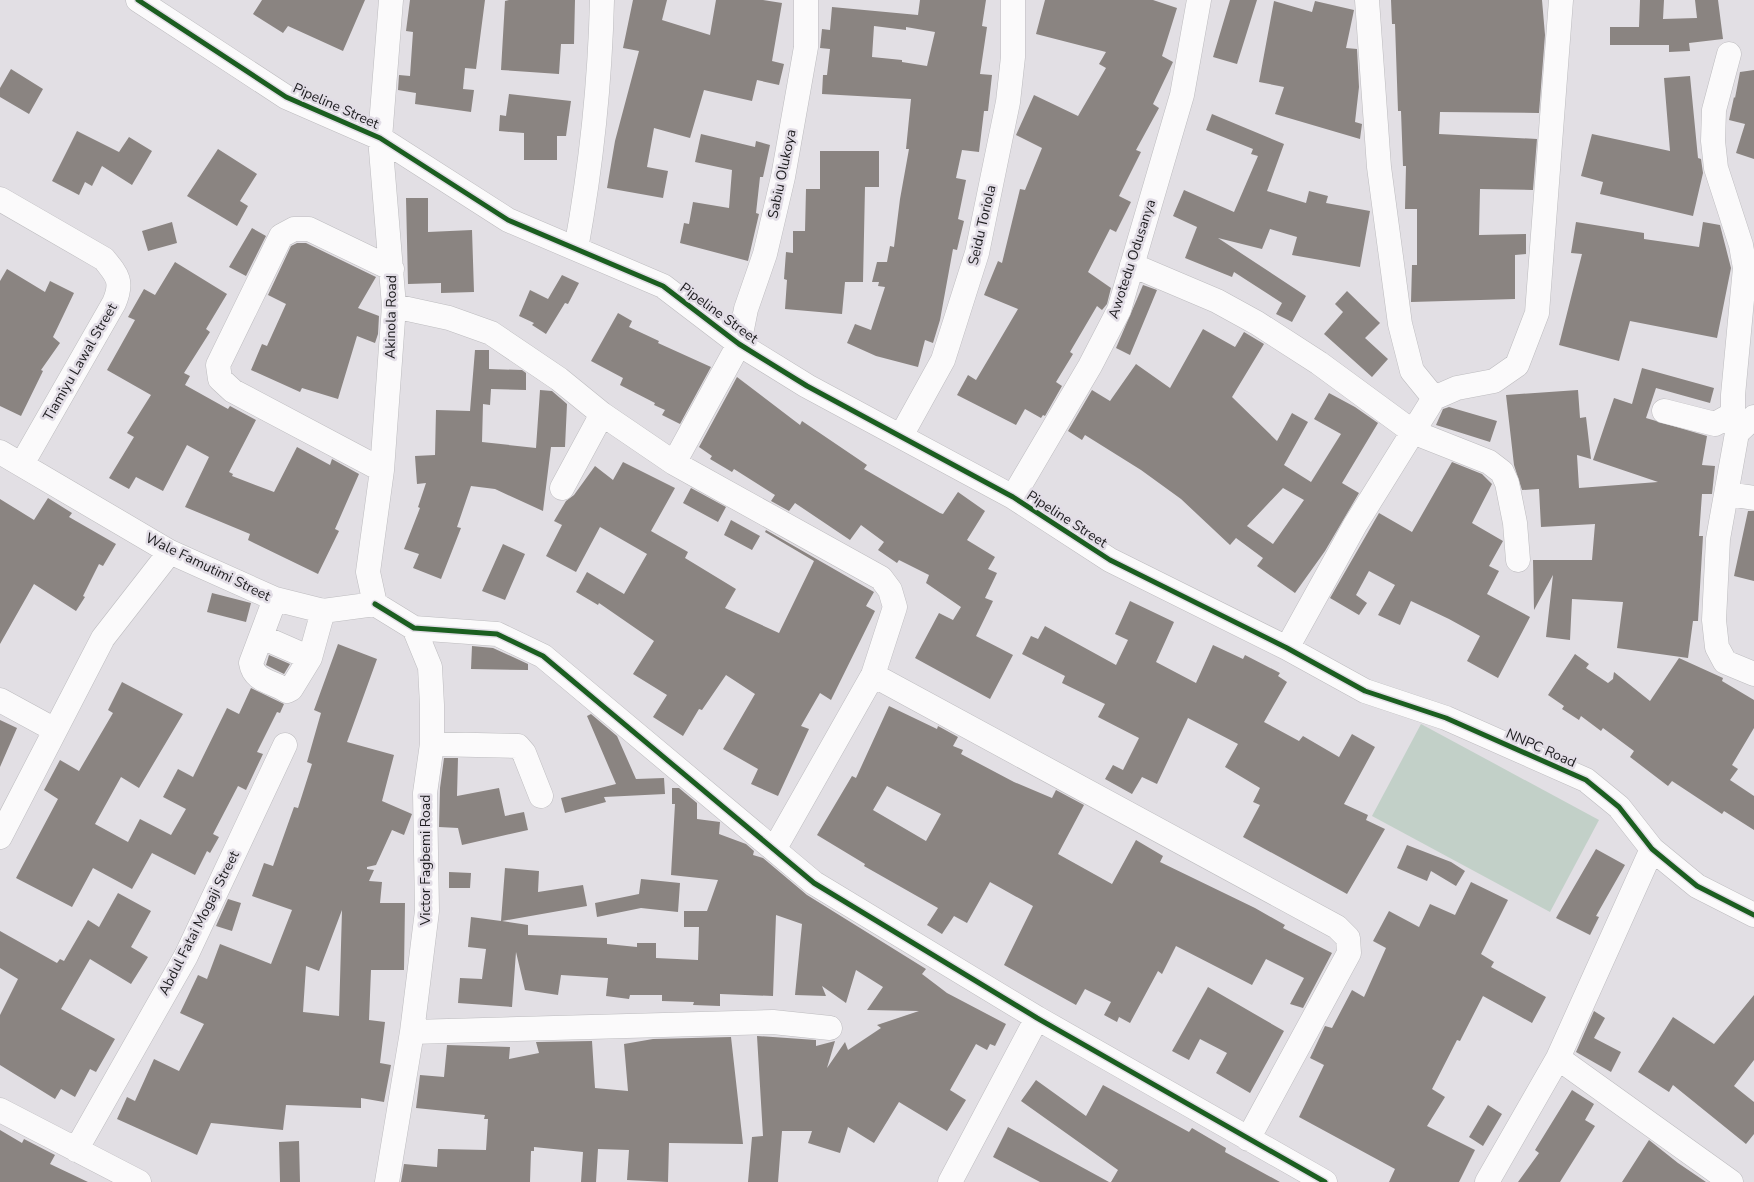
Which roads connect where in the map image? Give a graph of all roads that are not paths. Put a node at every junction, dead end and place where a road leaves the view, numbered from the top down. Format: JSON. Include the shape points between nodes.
{"nodes":[{"id":1,"x":138,"y":0,"type":"edge"},
{"id":2,"x":391,"y":0,"type":"edge"},
{"id":3,"x":602,"y":0,"type":"edge"},
{"id":4,"x":806,"y":0,"type":"edge"},
{"id":5,"x":1012,"y":0,"type":"edge"},
{"id":6,"x":1199,"y":0,"type":"edge"},
{"id":7,"x":1367,"y":0,"type":"edge"},
{"id":8,"x":1561,"y":0,"type":"edge"},
{"id":9,"x":1729,"y":54,"type":"dead end"},
{"id":10,"x":380,"y":138,"type":"junction"},
{"id":11,"x":0,"y":199,"type":"edge"},
{"id":12,"x":576,"y":249,"type":"junction"},
{"id":13,"x":1132,"y":265,"type":"junction"},
{"id":14,"x":392,"y":269,"type":"junction"},
{"id":15,"x":394,"y":306,"type":"junction"},
{"id":16,"x":739,"y":344,"type":"junction"},
{"id":17,"x":1434,"y":398,"type":"junction"},
{"id":18,"x":1664,"y":411,"type":"dead end"},
{"id":19,"x":602,"y":414,"type":"junction"},
{"id":20,"x":1741,"y":421,"type":"edge"},
{"id":21,"x":1413,"y":432,"type":"junction"},
{"id":22,"x":901,"y":436,"type":"junction"},
{"id":23,"x":0,"y":452,"type":"edge"},
{"id":24,"x":674,"y":463,"type":"junction"},
{"id":25,"x":22,"y":464,"type":"junction"},
{"id":26,"x":382,"y":470,"type":"junction"},
{"id":27,"x":562,"y":488,"type":"dead end"},
{"id":28,"x":1728,"y":494,"type":"junction"},
{"id":29,"x":1013,"y":497,"type":"junction"},
{"id":30,"x":1754,"y":498,"type":"edge"},
{"id":31,"x":170,"y":552,"type":"junction"},
{"id":32,"x":1518,"y":560,"type":"dead end"},
{"id":33,"x":275,"y":600,"type":"junction"},
{"id":34,"x":375,"y":604,"type":"junction"},
{"id":35,"x":323,"y":611,"type":"junction"},
{"id":36,"x":414,"y":628,"type":"junction"},
{"id":37,"x":262,"y":637,"type":"junction"},
{"id":38,"x":1287,"y":648,"type":"junction"},
{"id":39,"x":310,"y":658,"type":"junction"},
{"id":40,"x":1754,"y":674,"type":"edge"},
{"id":41,"x":873,"y":675,"type":"junction"},
{"id":42,"x":0,"y":700,"type":"edge"},
{"id":43,"x":55,"y":730,"type":"junction"},
{"id":44,"x":432,"y":744,"type":"junction"},
{"id":45,"x":285,"y":745,"type":"dead end"},
{"id":46,"x":541,"y":796,"type":"dead end"},
{"id":47,"x":0,"y":837,"type":"edge"},
{"id":48,"x":775,"y":848,"type":"junction"},
{"id":49,"x":1652,"y":849,"type":"junction"},
{"id":50,"x":1752,"y":910,"type":"edge"},
{"id":51,"x":1036,"y":1018,"type":"junction"},
{"id":52,"x":830,"y":1028,"type":"dead end"},
{"id":53,"x":412,"y":1032,"type":"junction"},
{"id":54,"x":1558,"y":1058,"type":"junction"},
{"id":55,"x":0,"y":1110,"type":"edge"},
{"id":56,"x":1248,"y":1139,"type":"junction"},
{"id":57,"x":76,"y":1150,"type":"junction"},
{"id":58,"x":139,"y":1182,"type":"edge"},
{"id":59,"x":387,"y":1182,"type":"edge"},
{"id":60,"x":950,"y":1182,"type":"edge"},
{"id":61,"x":1325,"y":1182,"type":"edge"},
{"id":62,"x":1487,"y":1182,"type":"edge"},
{"id":63,"x":1731,"y":1182,"type":"edge"}],
"edges":[{"from":1,"to":10,"type":"street","name":"Pipeline Street","via":[[286,97]]},
{"from":2,"to":10,"type":"street","name":"Akinola Road"},
{"from":3,"to":12,"type":"street","via":[[588,182]]},
{"from":4,"to":16,"type":"street","name":"Sabiu Olukoya","via":[[806,47],[783,177]]},
{"from":5,"to":22,"type":"street","name":"Seidu Toriola","via":[[1013,58],[1008,102],[977,253],[943,360]]},
{"from":6,"to":13,"type":"street","name":"Awotedu Odusanya","via":[[1182,95]]},
{"from":7,"to":17,"type":"street","via":[[1379,166],[1400,324],[1412,372]]},
{"from":8,"to":17,"type":"street","via":[[1537,313],[1517,365],[1494,381],[1457,388]]},
{"from":9,"to":20,"type":"street","via":[[1714,110],[1713,141],[1716,168],[1741,245],[1745,268]]},
{"from":10,"to":12,"type":"street","name":"Pipeline Street","via":[[508,220]]},
{"from":10,"to":14,"type":"street","name":"Akinola Road"},
{"from":11,"to":25,"type":"street","name":"Tiamiyu Lawal Street","via":[[104,259],[116,274],[120,289]]},
{"from":12,"to":16,"type":"street","name":"Pipeline Street","via":[[663,286]]},
{"from":13,"to":21,"type":"street","via":[[1217,301],[1257,323],[1320,363]]},
{"from":13,"to":29,"type":"street","name":"Awotedu Odusanya","via":[[1119,310]]},
{"from":14,"to":15,"type":"street","name":"Akinola Road"},
{"from":14,"to":26,"type":"street","via":[[309,229],[288,232],[282,236],[218,365],[220,379],[233,390]]},
{"from":15,"to":19,"type":"street","via":[[449,318],[492,333],[559,379]]},
{"from":15,"to":26,"type":"street","name":"Akinola Road"},
{"from":16,"to":22,"type":"street","name":"Pipeline Street"},
{"from":16,"to":24,"type":"street","name":"Sabiu Olukoya"},
{"from":17,"to":21,"type":"street"},
{"from":18,"to":20,"type":"street","via":[[1715,424]]},
{"from":19,"to":24,"type":"street"},
{"from":19,"to":27,"type":"street"},
{"from":20,"to":28,"type":"street"},
{"from":21,"to":32,"type":"street","via":[[1489,462],[1502,472],[1511,500]]},
{"from":21,"to":38,"type":"street","via":[[1355,525]]},
{"from":22,"to":29,"type":"street","name":"Pipeline Street"},
{"from":23,"to":25,"type":"street","name":"Wale Famutimi Street"},
{"from":24,"to":41,"type":"street","via":[[881,578],[890,590],[895,607]]},
{"from":25,"to":31,"type":"street","name":"Wale Famutimi Street"},
{"from":26,"to":34,"type":"street","name":"Akinola Road","via":[[368,572]]},
{"from":28,"to":30,"type":"street"},
{"from":28,"to":40,"type":"street","via":[[1718,539],[1714,620],[1717,647],[1726,662]]},
{"from":29,"to":38,"type":"street","name":"Pipeline Street","via":[[1110,560]]},
{"from":31,"to":33,"type":"street","name":"Wale Famutimi Street"},
{"from":31,"to":43,"type":"street","via":[[103,638]]},
{"from":33,"to":35,"type":"street","name":"Wale Famutimi Street"},
{"from":33,"to":37,"type":"street"},
{"from":34,"to":35,"type":"street","name":"Wale Famutimi Street"},
{"from":34,"to":36,"type":"street"},
{"from":35,"to":39,"type":"street"},
{"from":36,"to":44,"type":"street","name":"Victor Fagbemi Road","via":[[430,667]]},
{"from":36,"to":48,"type":"street","via":[[497,634],[543,656]]},
{"from":37,"to":39,"type":"street"},
{"from":37,"to":39,"type":"street","via":[[251,663],[252,672],[287,691]]},
{"from":38,"to":49,"type":"street","name":"NNPC Road","via":[[1365,691],[1446,718],[1586,780],[1619,807]]},
{"from":41,"to":48,"type":"street"},
{"from":41,"to":56,"type":"street","via":[[1337,927],[1348,938],[1349,953]]},
{"from":42,"to":43,"type":"street"},
{"from":43,"to":47,"type":"street"},
{"from":44,"to":46,"type":"street","via":[[518,746]]},
{"from":44,"to":53,"type":"street","name":"Victor Fagbemi Road","via":[[425,793],[427,910]]},
{"from":45,"to":57,"type":"street","name":"Abdul Fatai Mogaji Street","via":[[186,956]]},
{"from":48,"to":51,"type":"street","via":[[814,883]]},
{"from":49,"to":50,"type":"street","name":"NNPC Road","via":[[1697,886]]},
{"from":49,"to":54,"type":"street"},
{"from":51,"to":56,"type":"street"},
{"from":51,"to":60,"type":"street"},
{"from":52,"to":53,"type":"street","via":[[773,1022]]},
{"from":53,"to":59,"type":"street","name":"Victor Fagbemi Road"},
{"from":54,"to":62,"type":"street"},
{"from":54,"to":63,"type":"street"},
{"from":55,"to":57,"type":"street"},
{"from":56,"to":61,"type":"street"},
{"from":57,"to":58,"type":"street"}]}
